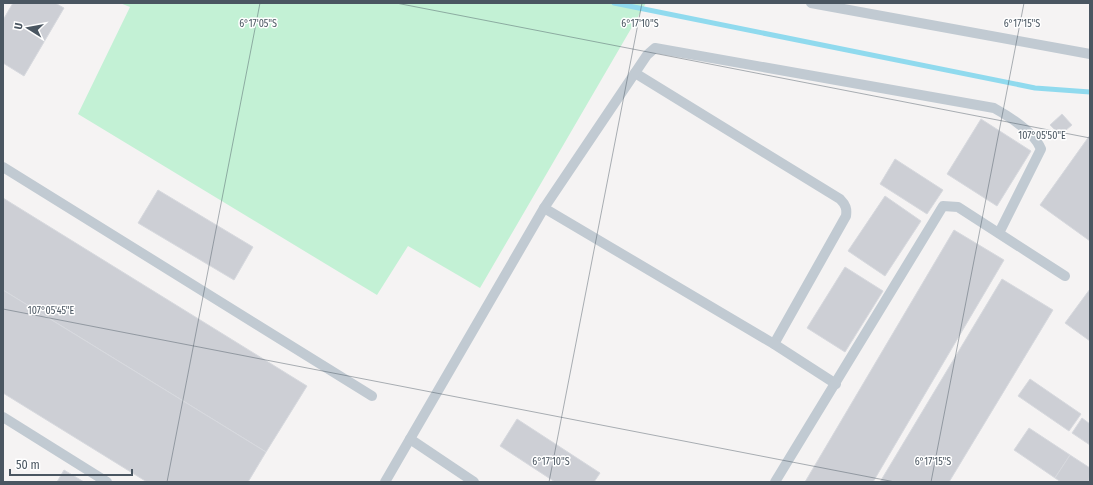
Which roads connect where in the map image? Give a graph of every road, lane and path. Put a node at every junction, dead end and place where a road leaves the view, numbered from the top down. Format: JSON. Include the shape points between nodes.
{"nodes":[{"id":1,"x":811,"y":3,"type":"edge"},
{"id":2,"x":1090,"y":54,"type":"edge"},
{"id":3,"x":635,"y":73,"type":"junction"},
{"id":4,"x":3,"y":167,"type":"edge"},
{"id":5,"x":544,"y":208,"type":"junction"},
{"id":6,"x":999,"y":233,"type":"junction"},
{"id":7,"x":1065,"y":276,"type":"dead end"},
{"id":8,"x":774,"y":344,"type":"junction"},
{"id":9,"x":836,"y":384,"type":"junction"},
{"id":10,"x":372,"y":396,"type":"dead end"},
{"id":11,"x":3,"y":417,"type":"edge"},
{"id":12,"x":410,"y":439,"type":"junction"},
{"id":13,"x":107,"y":482,"type":"edge"},
{"id":14,"x":385,"y":482,"type":"edge"},
{"id":15,"x":474,"y":482,"type":"edge"},
{"id":16,"x":775,"y":482,"type":"edge"}],
"edges":[{"from":1,"to":2,"type":"lane"},
{"from":3,"to":5,"type":"lane"},
{"from":3,"to":6,"type":"lane","via":[[655,48],[994,108],[1038,141],[1042,149]]},
{"from":3,"to":8,"type":"lane","via":[[845,204],[846,216]]},
{"from":4,"to":10,"type":"lane"},
{"from":5,"to":8,"type":"lane"},
{"from":5,"to":12,"type":"lane"},
{"from":6,"to":7,"type":"lane"},
{"from":6,"to":9,"type":"lane","via":[[958,207],[943,206]]},
{"from":8,"to":9,"type":"lane"},
{"from":9,"to":16,"type":"lane"},
{"from":11,"to":13,"type":"lane"},
{"from":12,"to":14,"type":"lane"},
{"from":12,"to":15,"type":"lane"}]}
